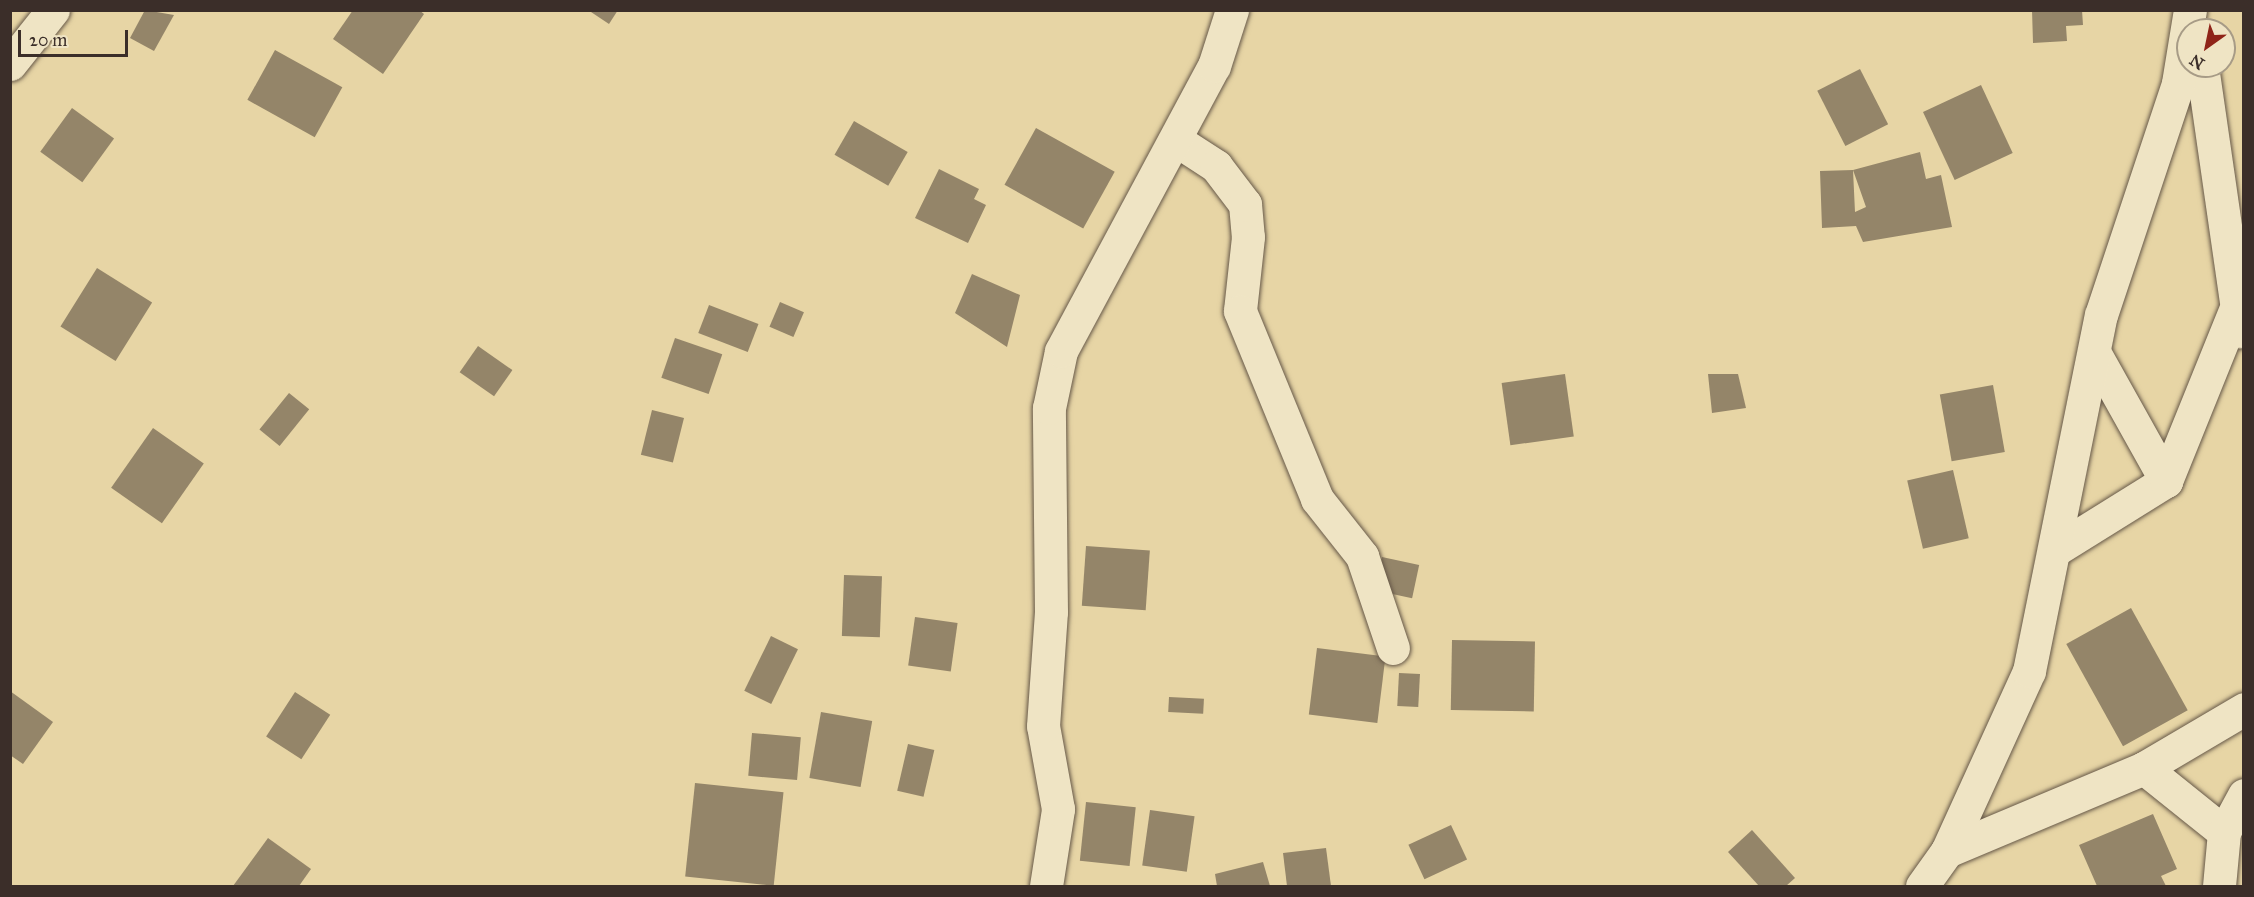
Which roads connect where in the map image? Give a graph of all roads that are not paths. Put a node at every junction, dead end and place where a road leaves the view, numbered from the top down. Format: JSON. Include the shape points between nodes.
{"nodes":[{"id":1,"x":53,"y":10,"type":"edge"},
{"id":2,"x":1232,"y":10,"type":"edge"},
{"id":3,"x":2192,"y":10,"type":"edge"},
{"id":4,"x":10,"y":64,"type":"edge"},
{"id":5,"x":2204,"y":78,"type":"edge"},
{"id":6,"x":1176,"y":140,"type":"junction"},
{"id":7,"x":2235,"y":310,"type":"junction"},
{"id":8,"x":2244,"y":347,"type":"edge"},
{"id":9,"x":2094,"y":352,"type":"junction"},
{"id":10,"x":2166,"y":482,"type":"junction"},
{"id":11,"x":2055,"y":550,"type":"junction"},
{"id":12,"x":1393,"y":648,"type":"dead end"},
{"id":13,"x":2244,"y":709,"type":"edge"},
{"id":14,"x":2144,"y":768,"type":"junction"},
{"id":15,"x":2244,"y":795,"type":"edge"},
{"id":16,"x":2224,"y":832,"type":"junction"},
{"id":17,"x":1947,"y":851,"type":"junction"},
{"id":18,"x":1046,"y":886,"type":"edge"},
{"id":19,"x":1922,"y":886,"type":"edge"},
{"id":20,"x":2219,"y":886,"type":"edge"}],
"edges":[{"from":1,"to":4,"type":"street"},
{"from":2,"to":6,"type":"street","via":[[1214,66]]},
{"from":3,"to":9,"type":"street","via":[[2178,82]]},
{"from":5,"to":7,"type":"street"},
{"from":6,"to":12,"type":"street","via":[[1216,166],[1245,204],[1248,237],[1240,311],[1317,499],[1362,556]]},
{"from":6,"to":18,"type":"street","via":[[1061,351],[1049,408],[1051,612],[1043,726],[1058,809]]},
{"from":7,"to":8,"type":"street"},
{"from":7,"to":10,"type":"street"},
{"from":9,"to":10,"type":"street"},
{"from":9,"to":11,"type":"street"},
{"from":10,"to":11,"type":"street"},
{"from":11,"to":17,"type":"street","via":[[2029,671]]},
{"from":13,"to":14,"type":"street"},
{"from":14,"to":16,"type":"street"},
{"from":14,"to":17,"type":"street"},
{"from":15,"to":16,"type":"street"},
{"from":16,"to":20,"type":"street"},
{"from":17,"to":19,"type":"street"}]}
